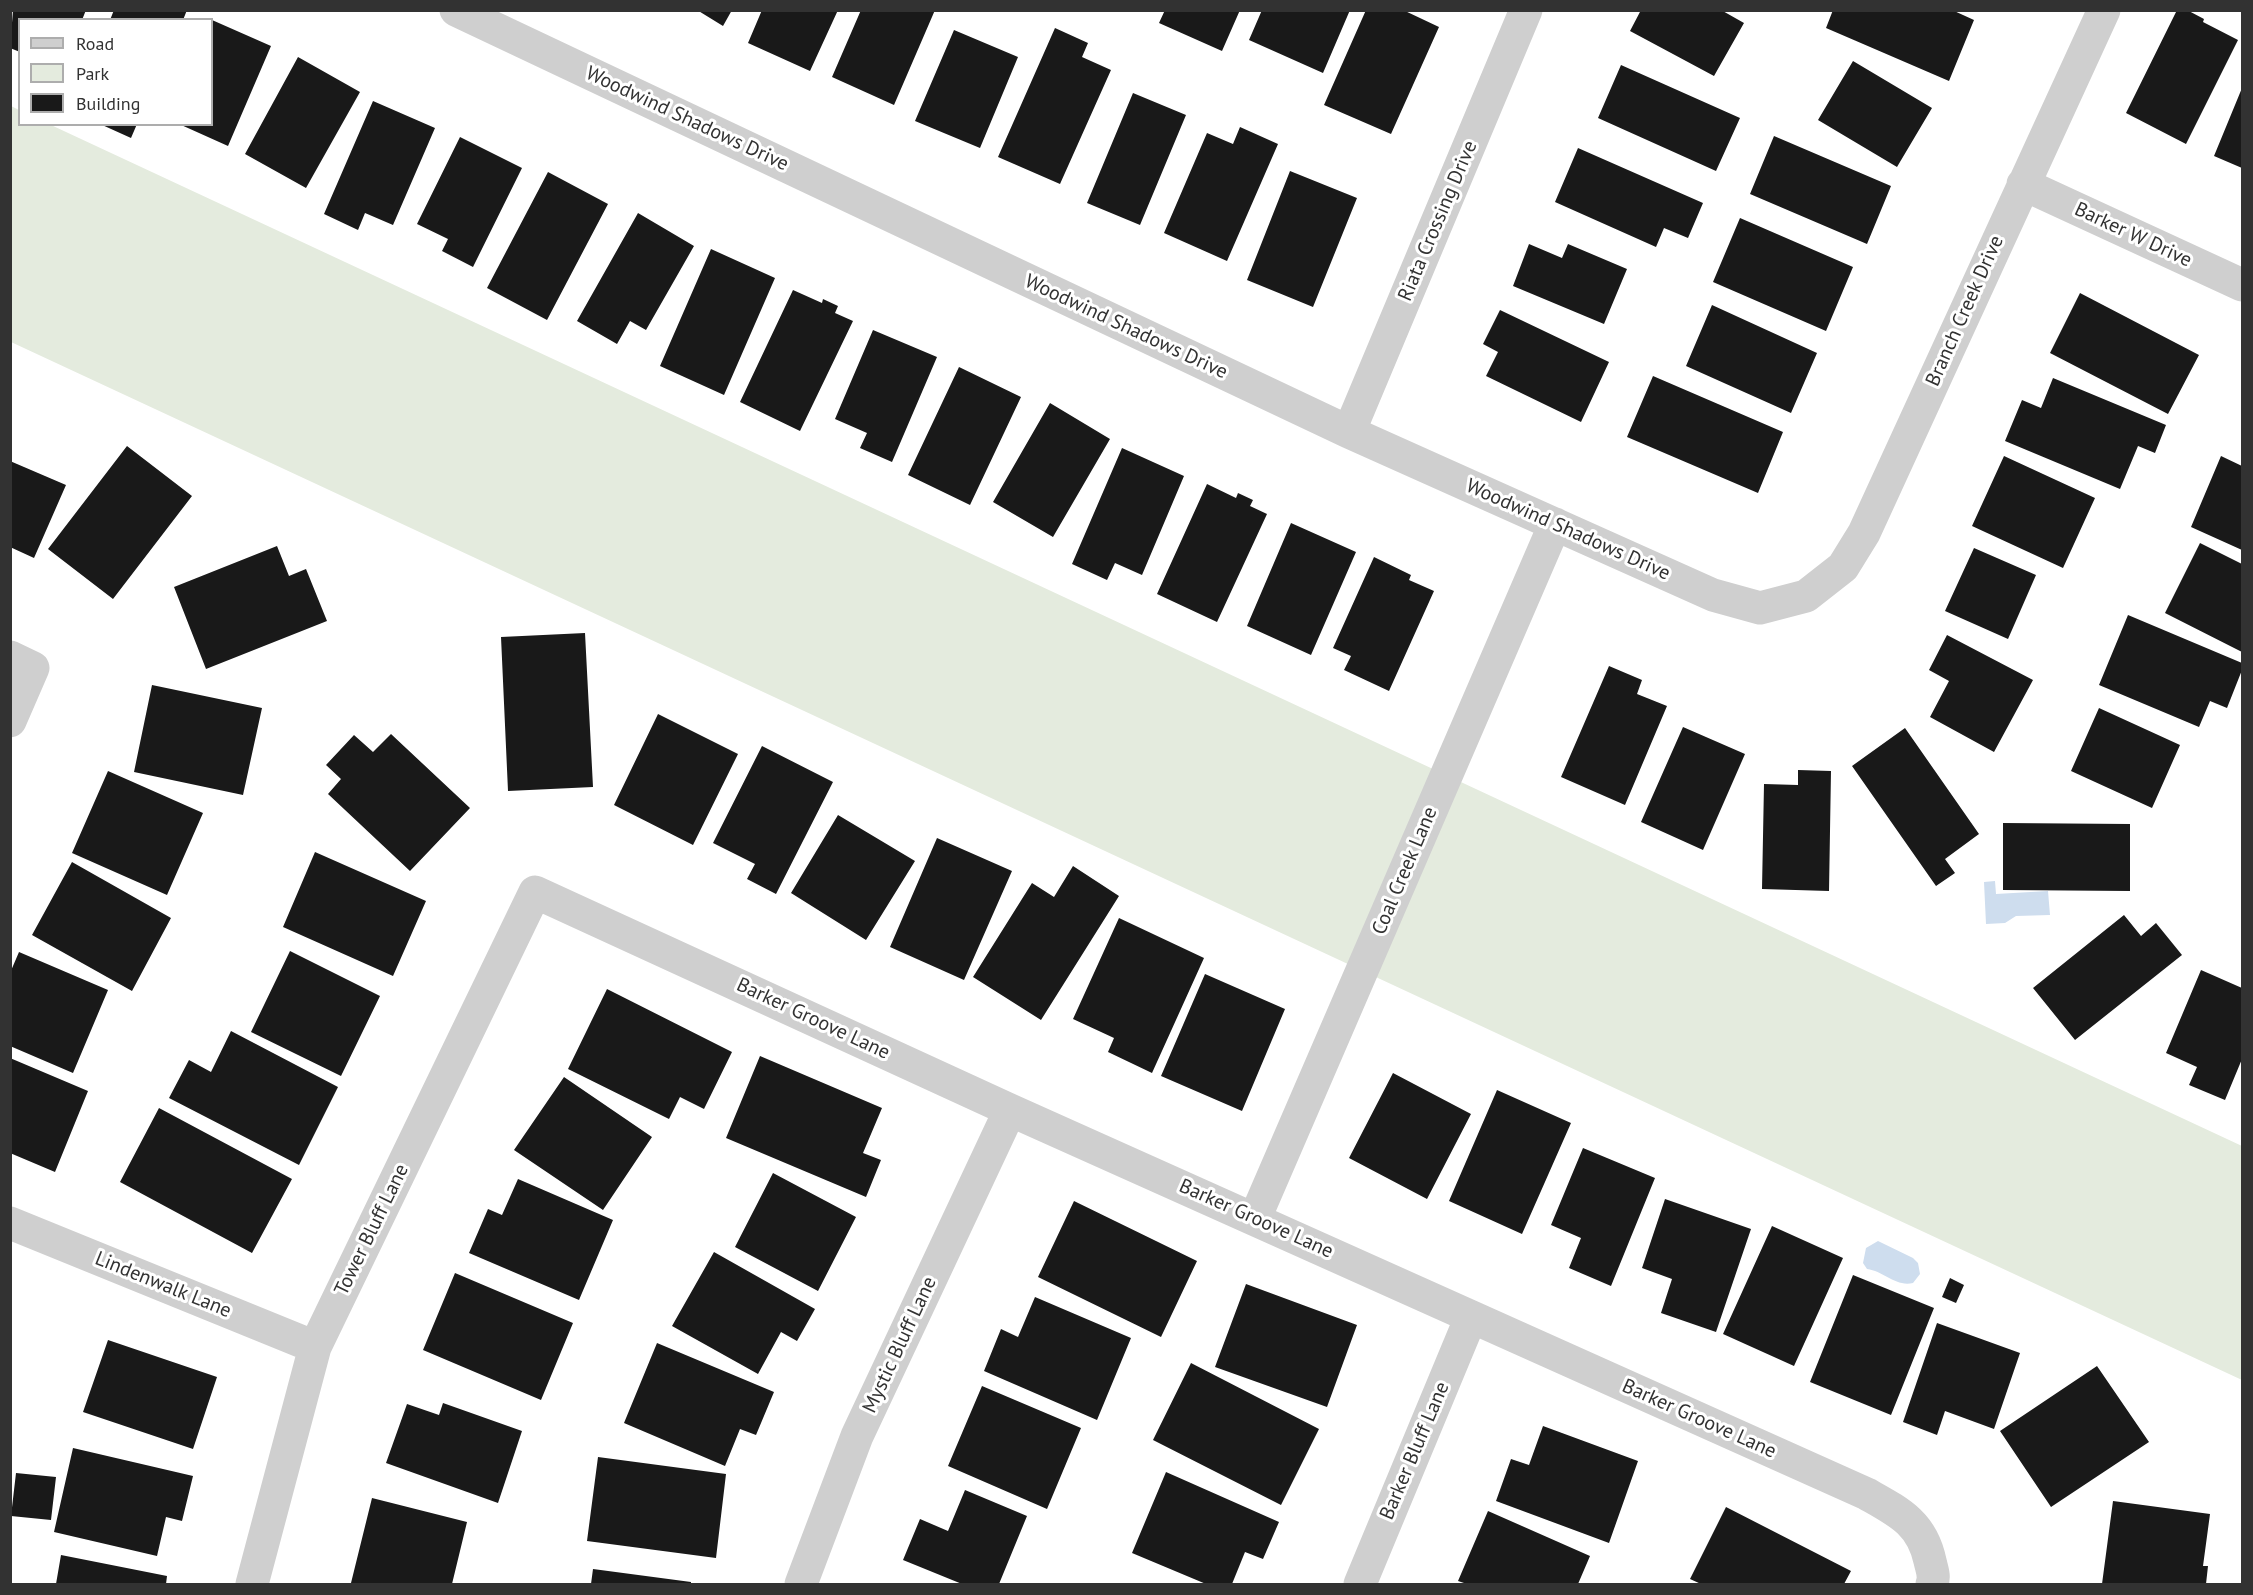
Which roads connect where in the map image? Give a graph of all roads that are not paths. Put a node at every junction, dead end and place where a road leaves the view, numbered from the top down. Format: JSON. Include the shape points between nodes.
{"nodes":[{"id":1,"x":456,"y":10,"type":"edge"},
{"id":2,"x":1526,"y":10,"type":"edge"},
{"id":3,"x":2104,"y":10,"type":"edge"},
{"id":4,"x":2023,"y":184,"type":"junction"},
{"id":5,"x":2242,"y":285,"type":"edge"},
{"id":6,"x":1349,"y":432,"type":"junction"},
{"id":7,"x":1555,"y":524,"type":"junction"},
{"id":8,"x":1806,"y":596,"type":"joint"},
{"id":9,"x":22,"y":663,"type":"edge"},
{"id":10,"x":10,"y":721,"type":"edge"},
{"id":11,"x":536,"y":892,"type":"joint"},
{"id":12,"x":1010,"y":1110,"type":"junction"},
{"id":13,"x":1255,"y":1218,"type":"junction"},
{"id":14,"x":10,"y":1223,"type":"edge"},
{"id":15,"x":1471,"y":1317,"type":"junction"},
{"id":16,"x":315,"y":1347,"type":"junction"},
{"id":17,"x":252,"y":1584,"type":"edge"},
{"id":18,"x":801,"y":1584,"type":"edge"},
{"id":19,"x":1360,"y":1584,"type":"edge"},
{"id":20,"x":1932,"y":1584,"type":"edge"}],
"edges":[{"from":1,"to":6,"type":"street","name":"Woodwind Shadows Drive"},
{"from":2,"to":6,"type":"street","name":"Riata Crossing Drive"},
{"from":3,"to":4,"type":"street","name":"Branch Creek Drive"},
{"from":4,"to":5,"type":"street","name":"Barker W Drive"},
{"from":4,"to":8,"type":"street","name":"Branch Creek Drive","via":[[1864,533],[1843,567]]},
{"from":6,"to":7,"type":"street","name":"Woodwind Shadows Drive"},
{"from":7,"to":8,"type":"street","name":"Woodwind Shadows Drive","via":[[1713,595],[1760,608]]},
{"from":7,"to":13,"type":"street","name":"Coal Creek Lane"},
{"from":9,"to":10,"type":"street"},
{"from":11,"to":12,"type":"street","name":"Barker Groove Lane"},
{"from":11,"to":16,"type":"street","name":"Tower Bluff Lane"},
{"from":12,"to":13,"type":"street","name":"Barker Groove Lane"},
{"from":12,"to":18,"type":"street","name":"Mystic Bluff Lane","via":[[857,1436]]},
{"from":13,"to":15,"type":"street","name":"Barker Groove Lane"},
{"from":14,"to":16,"type":"street","name":"Lindenwalk Lane"},
{"from":15,"to":19,"type":"street","name":"Barker Bluff Lane"},
{"from":15,"to":20,"type":"street","name":"Barker Groove Lane","via":[[1867,1494],[1903,1514],[1926,1542]]},
{"from":16,"to":17,"type":"street","name":"Tower Bluff Lane"}]}
